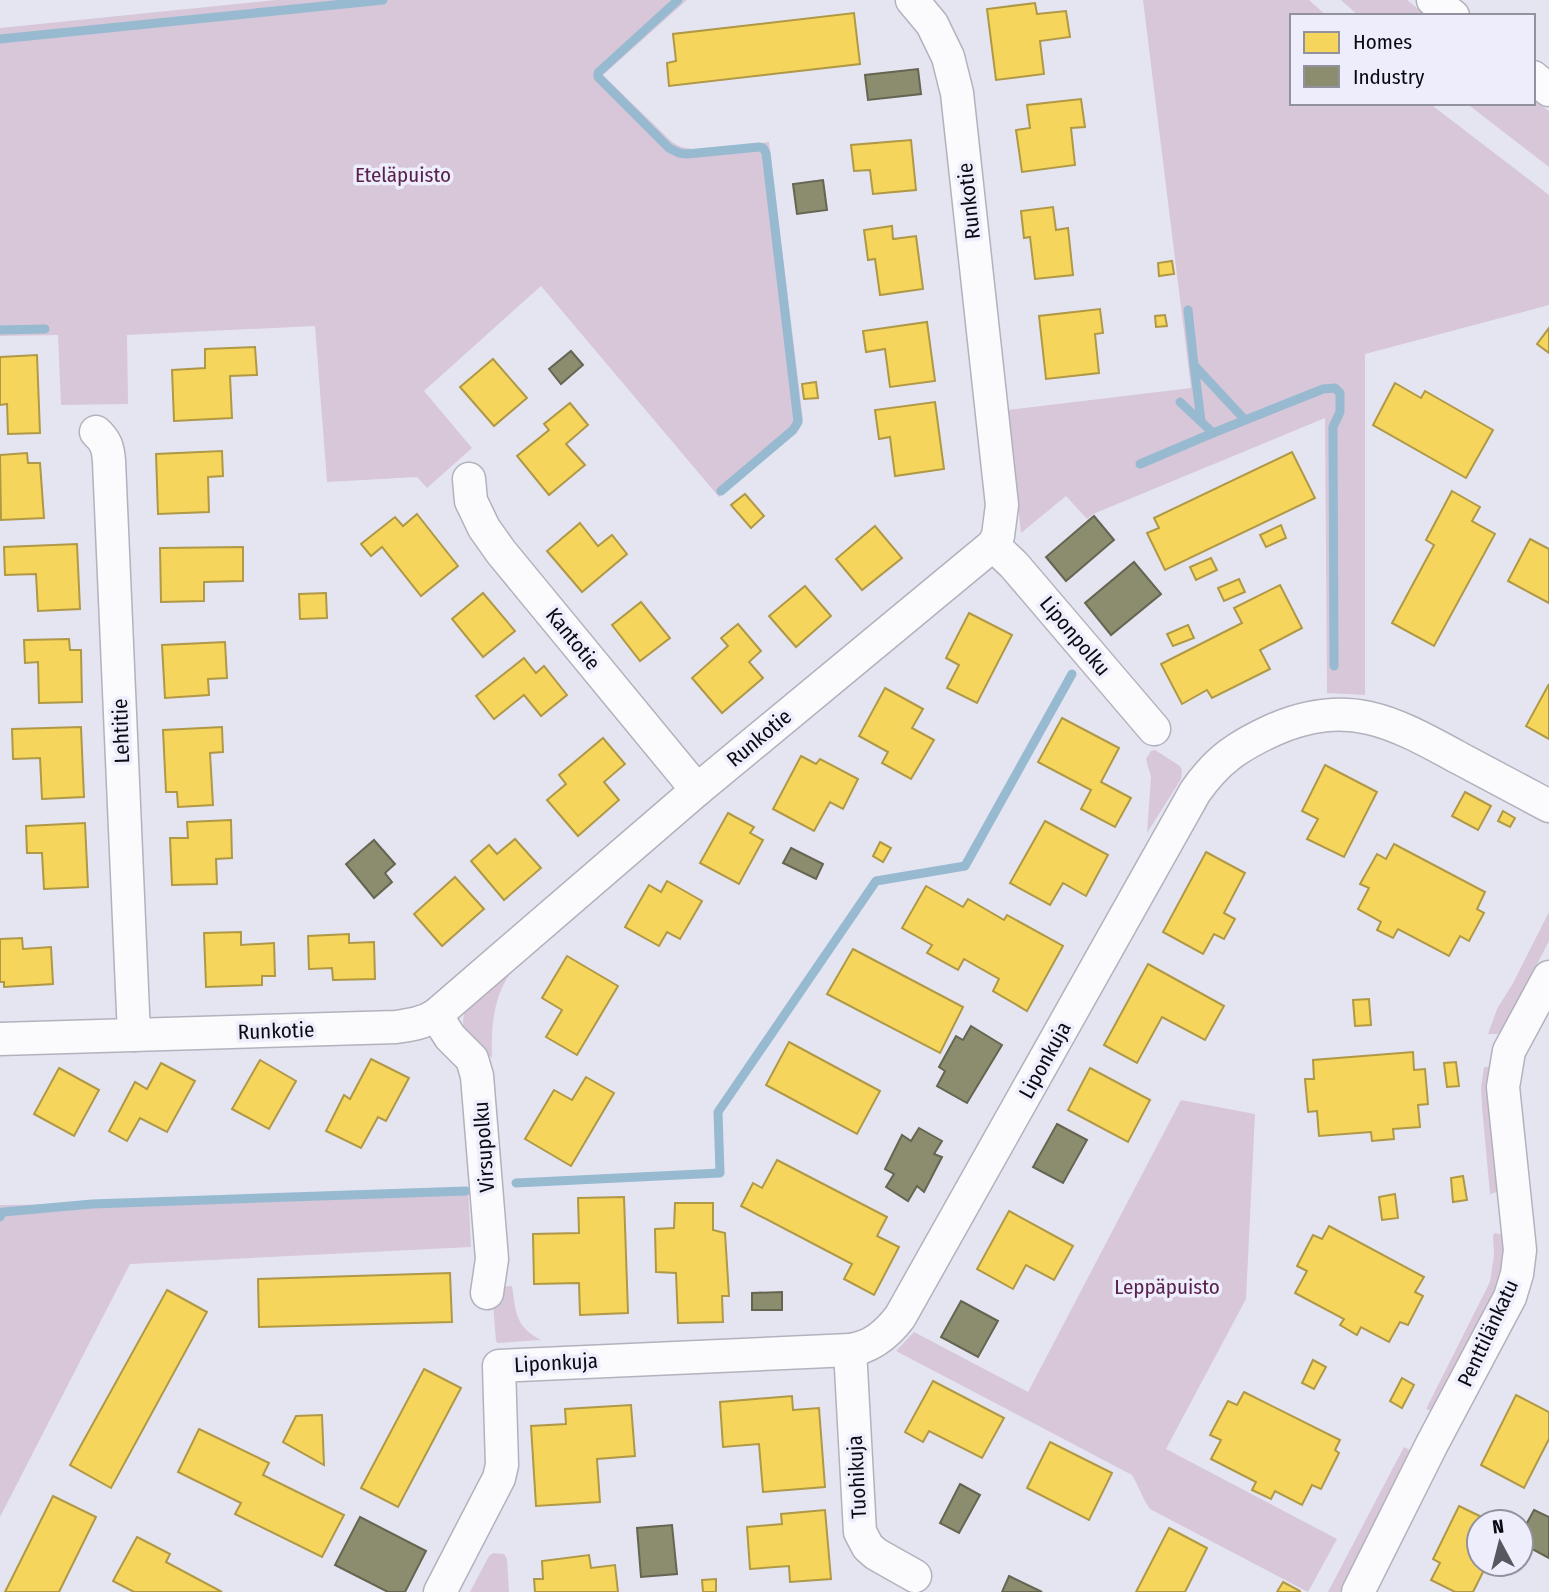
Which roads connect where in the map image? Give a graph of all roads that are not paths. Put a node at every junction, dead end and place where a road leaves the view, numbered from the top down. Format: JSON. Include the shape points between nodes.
{"nodes":[{"id":1,"x":912,"y":0,"type":"edge"},
{"id":2,"x":1433,"y":0,"type":"edge"},
{"id":3,"x":1450,"y":14,"type":"edge"},
{"id":4,"x":96,"y":432,"type":"dead end"},
{"id":5,"x":469,"y":479,"type":"dead end"},
{"id":6,"x":993,"y":545,"type":"junction"},
{"id":7,"x":1154,"y":729,"type":"dead end"},
{"id":8,"x":697,"y":790,"type":"junction"},
{"id":9,"x":1549,"y":806,"type":"edge"},
{"id":10,"x":1549,"y":977,"type":"edge"},
{"id":11,"x":436,"y":1015,"type":"junction"},
{"id":12,"x":134,"y":1035,"type":"junction"},
{"id":13,"x":0,"y":1039,"type":"edge"},
{"id":14,"x":487,"y":1293,"type":"dead end"},
{"id":15,"x":850,"y":1350,"type":"junction"},
{"id":16,"x":915,"y":1576,"type":"dead end"},
{"id":17,"x":440,"y":1592,"type":"edge"},
{"id":18,"x":1357,"y":1592,"type":"edge"}],
"edges":[{"from":1,"to":6,"type":"street","name":"Runkotie","via":[[932,24],[948,57],[957,93],[1002,505]]},
{"from":2,"to":3,"type":"street"},
{"from":4,"to":12,"type":"street","name":"Lehtitie","via":[[104,439],[109,461]]},
{"from":5,"to":8,"type":"street","name":"Kantotie","via":[[471,501],[501,552]]},
{"from":6,"to":7,"type":"street","name":"Liponpolku"},
{"from":6,"to":8,"type":"street","name":"Runkotie"},
{"from":8,"to":11,"type":"street","name":"Runkotie"},
{"from":9,"to":15,"type":"street","name":"Liponkuja","via":[[1418,736],[1358,716],[1334,714],[1281,726],[1219,762],[1195,792],[901,1317],[881,1337]]},
{"from":10,"to":18,"type":"street","name":"Penttilänkatu","via":[[1509,1051],[1503,1087],[1520,1250],[1510,1297]]},
{"from":11,"to":12,"type":"street","name":"Runkotie","via":[[396,1027]]},
{"from":11,"to":14,"type":"street","name":"Virsupolku","via":[[472,1059],[477,1076],[492,1259]]},
{"from":12,"to":13,"type":"street","name":"Runkotie"},
{"from":15,"to":16,"type":"street","name":"Tuohikuja","via":[[860,1532],[876,1554]]},
{"from":15,"to":17,"type":"street","name":"Liponkuja","via":[[499,1366],[499,1478]]}]}
